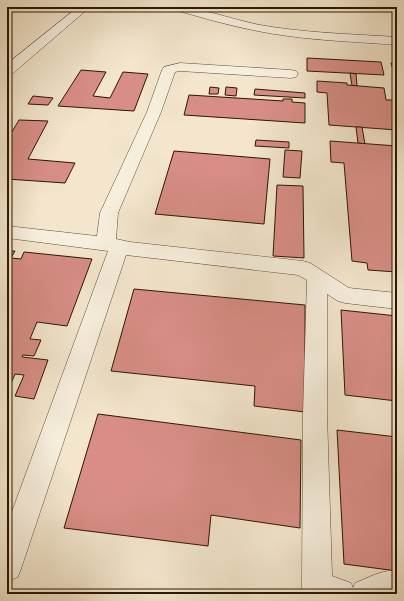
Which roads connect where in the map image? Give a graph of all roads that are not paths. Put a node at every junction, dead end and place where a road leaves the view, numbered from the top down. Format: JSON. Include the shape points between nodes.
{"nodes":[{"id":1,"x":85,"y":7,"type":"edge"},
{"id":2,"x":176,"y":7,"type":"edge"},
{"id":3,"x":397,"y":41,"type":"edge"},
{"id":4,"x":8,"y":69,"type":"edge"},
{"id":5,"x":291,"y":74,"type":"dead end"},
{"id":6,"x":7,"y":232,"type":"edge"},
{"id":7,"x":112,"y":244,"type":"junction"},
{"id":8,"x":317,"y":277,"type":"junction"},
{"id":9,"x":397,"y":301,"type":"edge"},
{"id":10,"x":7,"y":566,"type":"edge"},
{"id":11,"x":397,"y":586,"type":"edge"},
{"id":12,"x":340,"y":594,"type":"edge"},
{"id":13,"x":366,"y":594,"type":"edge"}],
"edges":[{"from":1,"to":4,"type":"street"},
{"from":2,"to":3,"type":"street","via":[[270,30],[315,36]]},
{"from":5,"to":7,"type":"street","via":[[180,67],[170,70],[109,212]]},
{"from":6,"to":7,"type":"street"},
{"from":7,"to":8,"type":"street","via":[[130,249],[303,268]]},
{"from":7,"to":10,"type":"street"},
{"from":8,"to":9,"type":"street","via":[[345,296]]},
{"from":8,"to":12,"type":"street","via":[[317,588]]},
{"from":11,"to":13,"type":"street","via":[[389,585]]}]}
